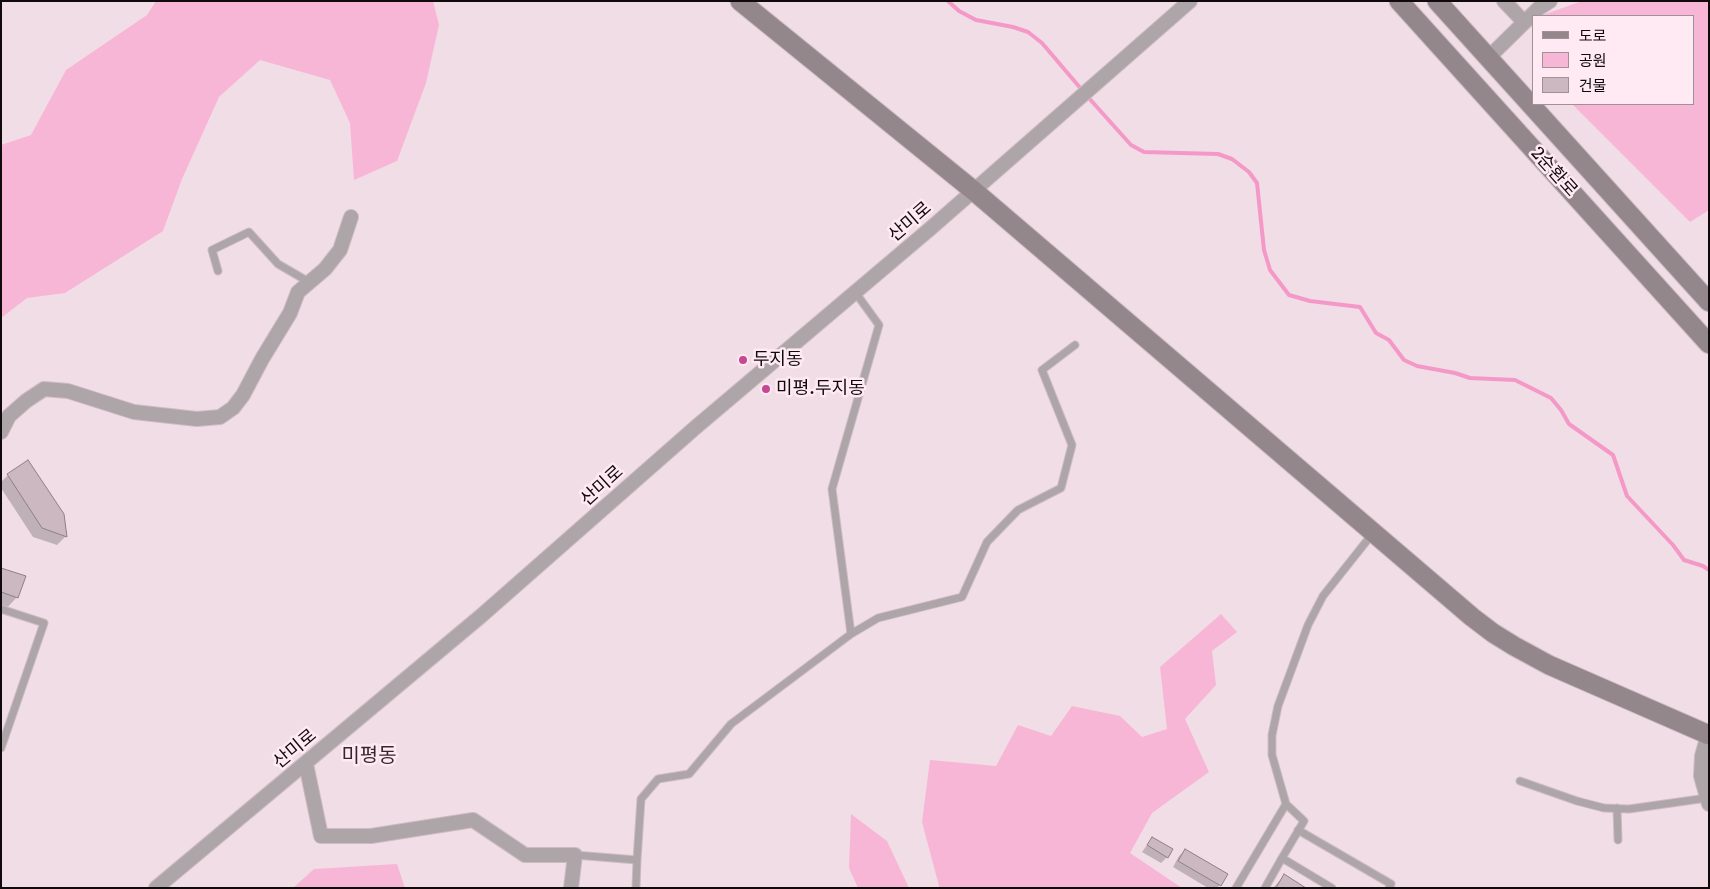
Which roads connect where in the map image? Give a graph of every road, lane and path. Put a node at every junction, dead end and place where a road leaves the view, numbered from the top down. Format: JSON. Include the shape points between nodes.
{"nodes":[{"id":1,"x":740,"y":1,"type":"edge"},
{"id":2,"x":1190,"y":1,"type":"edge"},
{"id":3,"x":1399,"y":1,"type":"edge"},
{"id":4,"x":1436,"y":1,"type":"edge"},
{"id":5,"x":1504,"y":1,"type":"edge"},
{"id":6,"x":1550,"y":1,"type":"edge"},
{"id":7,"x":1524,"y":22,"type":"junction"},
{"id":8,"x":1488,"y":58,"type":"junction"},
{"id":9,"x":974,"y":191,"type":"junction"},
{"id":10,"x":351,"y":217,"type":"dead end"},
{"id":11,"x":218,"y":271,"type":"dead end"},
{"id":12,"x":309,"y":282,"type":"junction"},
{"id":13,"x":855,"y":292,"type":"junction"},
{"id":14,"x":1709,"y":302,"type":"edge"},
{"id":15,"x":1709,"y":344,"type":"edge"},
{"id":16,"x":1075,"y":345,"type":"dead end"},
{"id":17,"x":1,"y":432,"type":"edge"},
{"id":18,"x":1374,"y":533,"type":"junction"},
{"id":19,"x":1,"y":609,"type":"edge"},
{"id":20,"x":851,"y":634,"type":"junction"},
{"id":21,"x":1709,"y":735,"type":"edge"},
{"id":22,"x":1,"y":748,"type":"edge"},
{"id":23,"x":306,"y":764,"type":"junction"},
{"id":24,"x":1520,"y":781,"type":"dead end"},
{"id":25,"x":1708,"y":801,"type":"edge"},
{"id":26,"x":1286,"y":804,"type":"junction"},
{"id":27,"x":1617,"y":808,"type":"junction"},
{"id":28,"x":1298,"y":830,"type":"junction"},
{"id":29,"x":1618,"y":840,"type":"dead end"},
{"id":30,"x":575,"y":855,"type":"junction"},
{"id":31,"x":1282,"y":858,"type":"junction"},
{"id":32,"x":637,"y":860,"type":"junction"},
{"id":33,"x":1237,"y":887,"type":"edge"},
{"id":34,"x":156,"y":888,"type":"edge"},
{"id":35,"x":571,"y":888,"type":"edge"},
{"id":36,"x":636,"y":888,"type":"edge"},
{"id":37,"x":1265,"y":888,"type":"edge"},
{"id":38,"x":1332,"y":888,"type":"edge"},
{"id":39,"x":1389,"y":888,"type":"edge"}],
"edges":[{"from":1,"to":9,"type":"street"},
{"from":2,"to":9,"type":"street","name":"산미로"},
{"from":3,"to":15,"type":"street","name":"2순환로"},
{"from":4,"to":8,"type":"street","name":"2순환로"},
{"from":5,"to":7,"type":"street"},
{"from":6,"to":7,"type":"street"},
{"from":7,"to":8,"type":"street"},
{"from":8,"to":14,"type":"street","name":"2순환로"},
{"from":9,"to":13,"type":"street","name":"산미로"},
{"from":9,"to":18,"type":"street"},
{"from":10,"to":12,"type":"street","via":[[340,250]]},
{"from":11,"to":12,"type":"lane","via":[[212,250],[249,232],[278,264]]},
{"from":12,"to":17,"type":"street","via":[[298,292],[290,313],[243,396],[220,417],[196,419],[134,412],[68,391],[44,388],[9,416]]},
{"from":13,"to":20,"type":"lane","via":[[878,324],[832,489]]},
{"from":13,"to":23,"type":"street","name":"산미로"},
{"from":16,"to":20,"type":"lane","via":[[1042,370],[1072,445],[1061,488],[1018,510],[987,542],[962,597],[878,618]]},
{"from":18,"to":21,"type":"street","via":[[1472,617],[1514,646],[1549,665]]},
{"from":18,"to":26,"type":"lane","via":[[1323,596],[1308,625],[1278,706],[1271,749]]},
{"from":19,"to":22,"type":"lane","via":[[44,623]]},
{"from":20,"to":32,"type":"lane","via":[[731,724],[689,774],[658,779],[641,799]]},
{"from":21,"to":25,"type":"street","via":[[1702,756],[1701,776]]},
{"from":23,"to":30,"type":"street","via":[[321,836],[371,836],[472,820],[525,855]]},
{"from":23,"to":34,"type":"street","name":"산미로"},
{"from":24,"to":27,"type":"lane","via":[[1577,801]]},
{"from":25,"to":27,"type":"lane"},
{"from":26,"to":28,"type":"lane","via":[[1304,821]]},
{"from":26,"to":33,"type":"lane"},
{"from":27,"to":29,"type":"lane"},
{"from":28,"to":31,"type":"lane"},
{"from":28,"to":39,"type":"lane","via":[[1391,884]]},
{"from":30,"to":32,"type":"lane"},
{"from":30,"to":35,"type":"street"},
{"from":31,"to":37,"type":"lane"},
{"from":31,"to":38,"type":"lane"},
{"from":32,"to":36,"type":"lane"}]}
